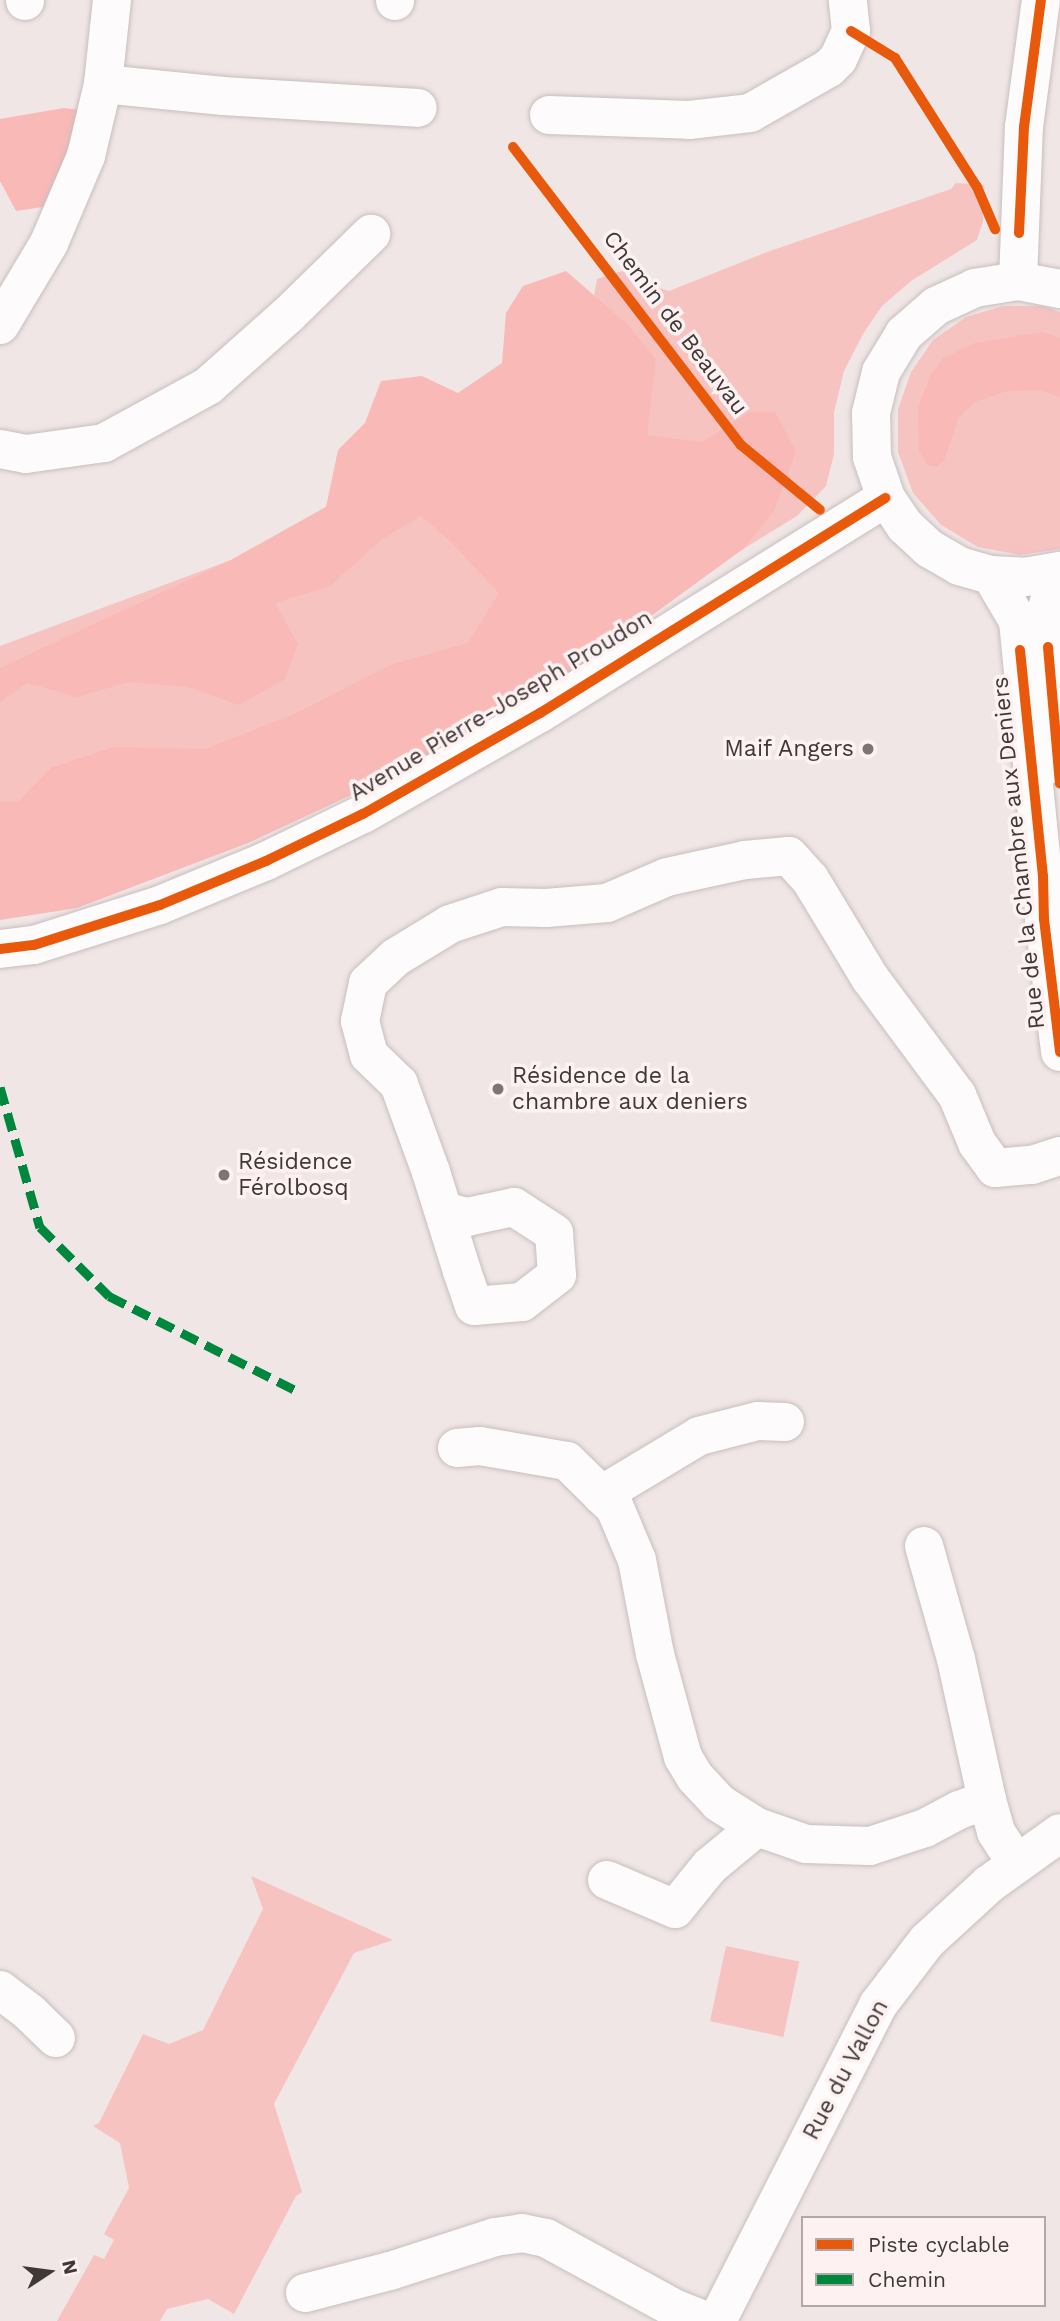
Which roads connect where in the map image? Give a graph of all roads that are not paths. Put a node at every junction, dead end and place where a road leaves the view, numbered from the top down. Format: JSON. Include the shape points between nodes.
{"nodes":[{"id":1,"x":112,"y":0,"type":"edge"},
{"id":2,"x":848,"y":0,"type":"edge"},
{"id":3,"x":1041,"y":0,"type":"edge"},
{"id":4,"x":103,"y":85,"type":"junction"},
{"id":5,"x":418,"y":108,"type":"dead end"},
{"id":6,"x":549,"y":115,"type":"dead end"},
{"id":7,"x":371,"y":234,"type":"dead end"},
{"id":8,"x":1018,"y":281,"type":"junction"},
{"id":9,"x":1060,"y":289,"type":"edge"},
{"id":10,"x":0,"y":325,"type":"edge"},
{"id":11,"x":0,"y":449,"type":"edge"},
{"id":12,"x":886,"y":498,"type":"junction"},
{"id":13,"x":1058,"y":571,"type":"edge"},
{"id":14,"x":991,"y":575,"type":"junction"},
{"id":15,"x":1060,"y":783,"type":"edge"},
{"id":16,"x":0,"y":950,"type":"edge"},
{"id":17,"x":1060,"y":1052,"type":"edge"},
{"id":18,"x":1060,"y":1156,"type":"edge"},
{"id":19,"x":444,"y":1211,"type":"dead end"},
{"id":20,"x":785,"y":1422,"type":"dead end"},
{"id":21,"x":457,"y":1448,"type":"dead end"},
{"id":22,"x":601,"y":1495,"type":"junction"},
{"id":23,"x":924,"y":1546,"type":"dead end"},
{"id":24,"x":987,"y":1800,"type":"junction"},
{"id":25,"x":757,"y":1827,"type":"junction"},
{"id":26,"x":1058,"y":1838,"type":"edge"},
{"id":27,"x":1016,"y":1863,"type":"junction"},
{"id":28,"x":607,"y":1880,"type":"dead end"},
{"id":29,"x":0,"y":1990,"type":"edge"},
{"id":30,"x":56,"y":2038,"type":"dead end"},
{"id":31,"x":305,"y":2293,"type":"dead end"},
{"id":32,"x":707,"y":2321,"type":"edge"},
{"id":33,"x":717,"y":2321,"type":"edge"}],
"edges":[{"from":1,"to":4,"type":"street"},
{"from":2,"to":6,"type":"street","via":[[851,31],[838,59],[750,113],[689,120]]},
{"from":3,"to":8,"type":"street","via":[[1024,127]]},
{"from":4,"to":5,"type":"street"},
{"from":4,"to":10,"type":"street","via":[[86,156],[49,243]]},
{"from":7,"to":11,"type":"street","via":[[208,386],[104,443],[26,454]]},
{"from":8,"to":9,"type":"street"},
{"from":8,"to":12,"type":"street","via":[[975,288],[936,306],[904,334],[881,372],[870,413],[872,457]]},
{"from":12,"to":14,"type":"street","via":[[905,526],[930,549],[959,566]]},
{"from":12,"to":16,"type":"street","name":"Avenue Pierre-Joseph Proudon","via":[[540,713],[363,814],[160,905],[34,945]]},
{"from":13,"to":14,"type":"street","via":[[1025,577]]},
{"from":13,"to":15,"type":"street","via":[[1045,615]]},
{"from":14,"to":17,"type":"street","name":"Rue de la Chambre aux Deniers","via":[[1018,621]]},
{"from":18,"to":19,"type":"street","via":[[1032,1165],[995,1168],[978,1143],[957,1095],[870,978],[810,879],[789,856],[745,860],[667,877],[607,903],[502,907],[450,924],[396,957],[368,983],[360,1021],[369,1055],[399,1084]]},
{"from":20,"to":22,"type":"street","via":[[758,1421],[699,1436]]},
{"from":21,"to":22,"type":"street","via":[[480,1446],[567,1461]]},
{"from":22,"to":25,"type":"street","via":[[615,1508],[637,1560],[655,1654],[683,1757],[719,1803]]},
{"from":23,"to":24,"type":"street","via":[[956,1659]]},
{"from":24,"to":25,"type":"street","via":[[870,1846],[806,1844]]},
{"from":24,"to":27,"type":"street","via":[[996,1832]]},
{"from":25,"to":28,"type":"street","via":[[710,1866],[675,1909]]},
{"from":26,"to":27,"type":"street","name":"Rue du Vallon"},
{"from":27,"to":33,"type":"street","name":"Rue du Vallon","via":[[927,1941],[878,2005]]},
{"from":29,"to":30,"type":"street"},
{"from":31,"to":32,"type":"street","via":[[522,2233],[546,2238],[674,2308]]}]}
